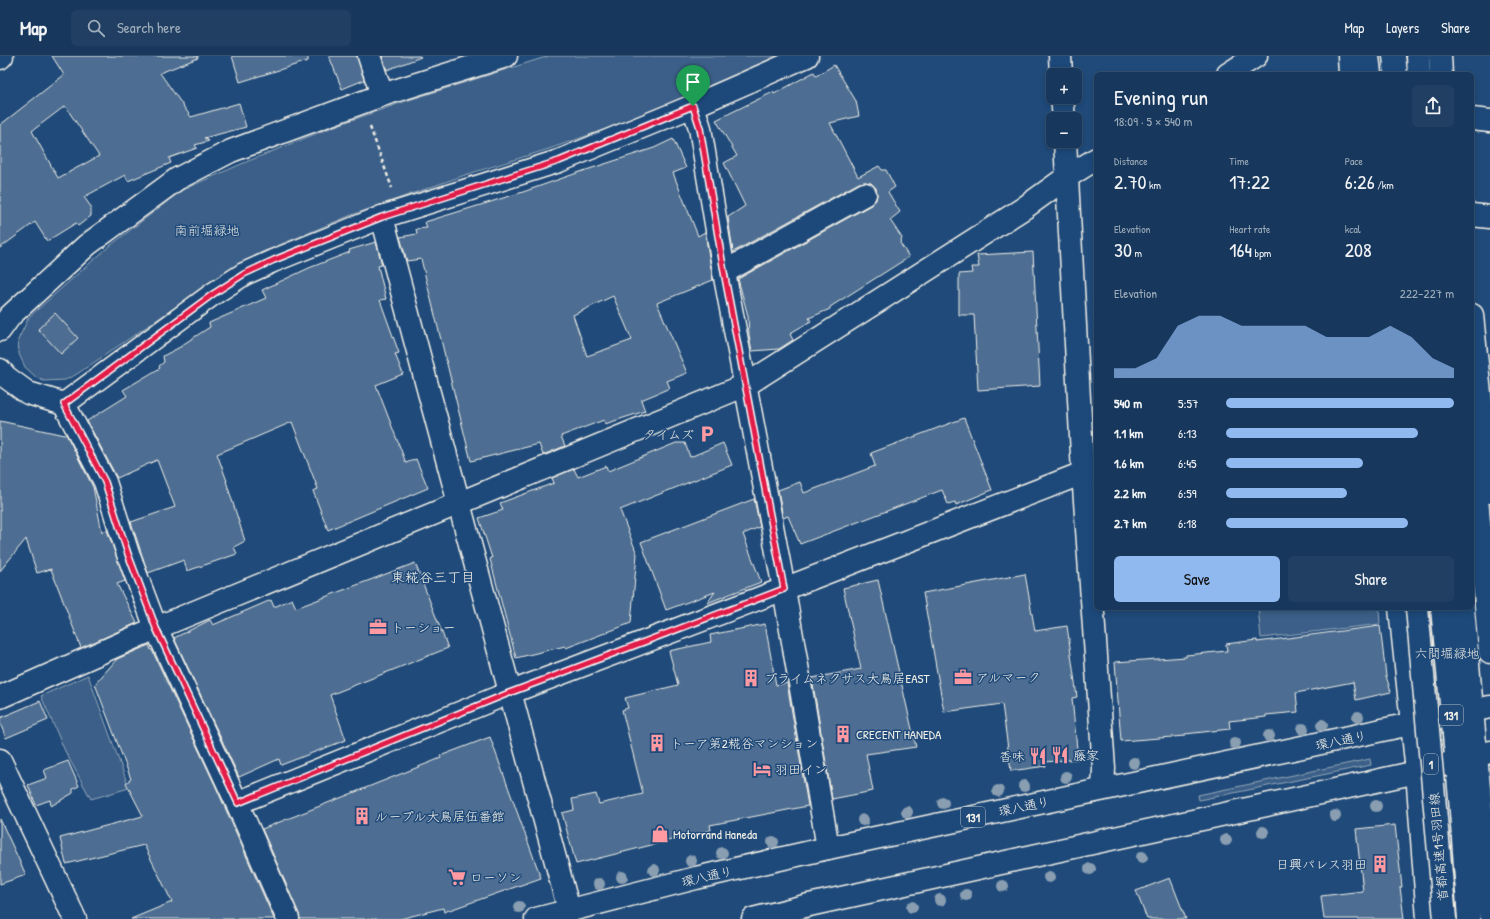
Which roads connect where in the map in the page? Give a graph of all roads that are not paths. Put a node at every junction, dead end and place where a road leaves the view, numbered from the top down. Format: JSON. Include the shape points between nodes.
{"nodes":[{"id":1,"x":369,"y":56,"type":"edge"},
{"id":2,"x":506,"y":56,"type":"edge"},
{"id":3,"x":807,"y":56,"type":"edge"},
{"id":4,"x":1060,"y":56,"type":"edge"},
{"id":5,"x":1256,"y":56,"type":"edge"},
{"id":6,"x":1349,"y":56,"type":"edge"},
{"id":7,"x":1368,"y":56,"type":"edge"},
{"id":8,"x":1394,"y":56,"type":"edge"},
{"id":9,"x":1418,"y":56,"type":"edge"},
{"id":10,"x":1440,"y":56,"type":"edge"},
{"id":11,"x":1450,"y":56,"type":"edge"},
{"id":12,"x":1061,"y":68,"type":"edge"},
{"id":13,"x":1231,"y":72,"type":"edge"},
{"id":14,"x":1350,"y":72,"type":"edge"},
{"id":15,"x":1370,"y":72,"type":"edge"},
{"id":16,"x":1396,"y":72,"type":"edge"},
{"id":17,"x":1419,"y":72,"type":"edge"},
{"id":18,"x":1441,"y":72,"type":"edge"},
{"id":19,"x":1451,"y":72,"type":"edge"},
{"id":20,"x":382,"y":95,"type":"junction"},
{"id":21,"x":693,"y":106,"type":"junction"},
{"id":22,"x":1474,"y":119,"type":"edge"},
{"id":23,"x":1490,"y":121,"type":"edge"},
{"id":24,"x":1065,"y":148,"type":"edge"},
{"id":25,"x":1094,"y":160,"type":"edge"},
{"id":26,"x":1067,"y":177,"type":"junction"},
{"id":27,"x":865,"y":194,"type":"dead end"},
{"id":28,"x":391,"y":214,"type":"junction"},
{"id":29,"x":1474,"y":215,"type":"edge"},
{"id":30,"x":1490,"y":217,"type":"edge"},
{"id":31,"x":724,"y":272,"type":"junction"},
{"id":32,"x":0,"y":330,"type":"edge"},
{"id":33,"x":1474,"y":335,"type":"edge"},
{"id":34,"x":0,"y":370,"type":"edge"},
{"id":35,"x":746,"y":385,"type":"junction"},
{"id":36,"x":64,"y":404,"type":"junction"},
{"id":37,"x":1474,"y":463,"type":"edge"},
{"id":38,"x":1089,"y":471,"type":"edge"},
{"id":39,"x":1490,"y":492,"type":"edge"},
{"id":40,"x":459,"y":504,"type":"junction"},
{"id":41,"x":1094,"y":570,"type":"edge"},
{"id":42,"x":784,"y":589,"type":"junction"},
{"id":43,"x":1096,"y":610,"type":"edge"},
{"id":44,"x":1400,"y":610,"type":"edge"},
{"id":45,"x":1417,"y":610,"type":"edge"},
{"id":46,"x":1443,"y":610,"type":"edge"},
{"id":47,"x":1463,"y":610,"type":"edge"},
{"id":48,"x":156,"y":628,"type":"junction"},
{"id":49,"x":1490,"y":652,"type":"edge"},
{"id":50,"x":509,"y":693,"type":"junction"},
{"id":51,"x":0,"y":697,"type":"edge"},
{"id":52,"x":1471,"y":711,"type":"edge"},
{"id":53,"x":1412,"y":724,"type":"junction"},
{"id":54,"x":1474,"y":756,"type":"edge"},
{"id":55,"x":0,"y":760,"type":"edge"},
{"id":56,"x":1417,"y":772,"type":"junction"},
{"id":57,"x":1103,"y":789,"type":"junction"},
{"id":58,"x":238,"y":803,"type":"junction"},
{"id":59,"x":828,"y":848,"type":"junction"},
{"id":60,"x":569,"y":910,"type":"junction"},
{"id":61,"x":1490,"y":912,"type":"edge"},
{"id":62,"x":76,"y":919,"type":"edge"},
{"id":63,"x":288,"y":919,"type":"edge"},
{"id":64,"x":536,"y":919,"type":"edge"},
{"id":65,"x":752,"y":919,"type":"edge"},
{"id":66,"x":1428,"y":919,"type":"edge"},
{"id":67,"x":1445,"y":919,"type":"edge"},
{"id":68,"x":1469,"y":919,"type":"edge"}],
"edges":[{"from":1,"to":20,"type":"main road"},
{"from":2,"to":20,"type":"main road"},
{"from":3,"to":21,"type":"main road"},
{"from":4,"to":12,"type":"main road"},
{"from":5,"to":13,"type":"main road"},
{"from":6,"to":14,"type":"main road"},
{"from":7,"to":15,"type":"main road"},
{"from":8,"to":16,"type":"main road"},
{"from":9,"to":17,"type":"main road"},
{"from":10,"to":18,"type":"main road"},
{"from":11,"to":19,"type":"main road"},
{"from":20,"to":32,"type":"main road","via":[[231,152],[177,179],[87,245],[10,316]]},
{"from":21,"to":28,"type":"main road","via":[[559,161]]},
{"from":21,"to":31,"type":"main road","via":[[700,128]]},
{"from":22,"to":23,"type":"main road"},
{"from":24,"to":26,"type":"main road"},
{"from":25,"to":26,"type":"main road"},
{"from":26,"to":35,"type":"main road","via":[[1024,208]]},
{"from":26,"to":38,"type":"main road"},
{"from":27,"to":31,"type":"main road"},
{"from":28,"to":36,"type":"main road","via":[[244,274]]},
{"from":28,"to":40,"type":"main road"},
{"from":29,"to":30,"type":"main road"},
{"from":31,"to":35,"type":"main road"},
{"from":33,"to":39,"type":"main road"},
{"from":34,"to":36,"type":"main road","via":[[28,393]]},
{"from":35,"to":40,"type":"main road"},
{"from":35,"to":42,"type":"main road"},
{"from":36,"to":48,"type":"main road","via":[[105,482],[128,554]]},
{"from":37,"to":49,"type":"main road"},
{"from":38,"to":41,"type":"main road"},
{"from":38,"to":42,"type":"main road"},
{"from":40,"to":48,"type":"main road"},
{"from":40,"to":50,"type":"main road"},
{"from":42,"to":50,"type":"main road"},
{"from":42,"to":59,"type":"main road"},
{"from":43,"to":57,"type":"main road"},
{"from":44,"to":53,"type":"main road"},
{"from":45,"to":67,"type":"main road","name":"首都高速1号羽田線","number":"1","bridge":true},
{"from":46,"to":52,"type":"main road"},
{"from":47,"to":52,"type":"main road"},
{"from":48,"to":51,"type":"main road"},
{"from":48,"to":58,"type":"main road"},
{"from":50,"to":58,"type":"main road"},
{"from":50,"to":60,"type":"main road"},
{"from":52,"to":53,"type":"main road","name":"環八通り","number":"131"},
{"from":52,"to":54,"type":"main road"},
{"from":53,"to":56,"type":"main road"},
{"from":53,"to":57,"type":"main road","name":"環八通り","number":"131"},
{"from":54,"to":56,"type":"main road"},
{"from":54,"to":61,"type":"main road"},
{"from":54,"to":68,"type":"main road"},
{"from":55,"to":62,"type":"main road"},
{"from":56,"to":65,"type":"main road"},
{"from":56,"to":66,"type":"main road"},
{"from":57,"to":59,"type":"main road","name":"環八通り","number":"131"},
{"from":58,"to":63,"type":"main road"},
{"from":59,"to":60,"type":"main road","name":"環八通り","number":"131"},
{"from":60,"to":64,"type":"main road","name":"環八通り","number":"131"}]}
